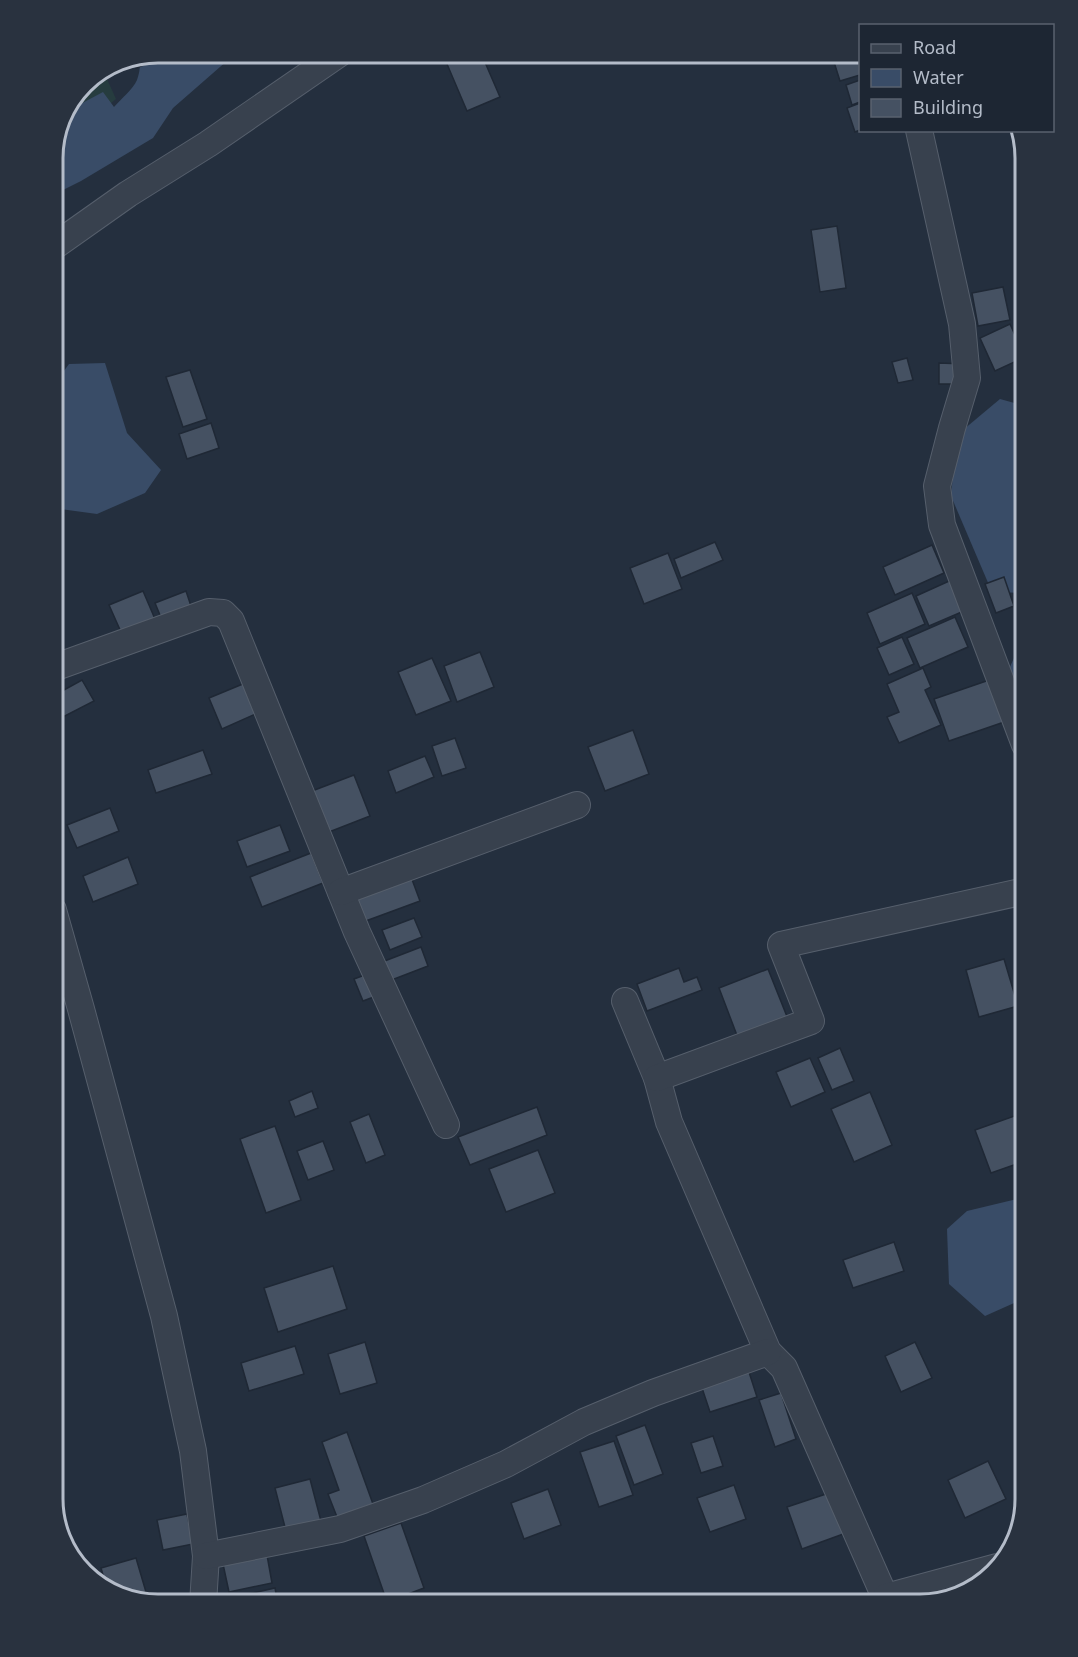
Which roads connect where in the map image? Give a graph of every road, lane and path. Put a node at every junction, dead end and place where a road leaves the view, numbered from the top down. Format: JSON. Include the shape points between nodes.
{"nodes":[{"id":1,"x":324,"y":63,"type":"edge"},
{"id":2,"x":919,"y":132,"type":"edge"},
{"id":3,"x":63,"y":240,"type":"edge"},
{"id":4,"x":63,"y":664,"type":"edge"},
{"id":5,"x":1015,"y":716,"type":"edge"},
{"id":6,"x":577,"y":805,"type":"dead end"},
{"id":7,"x":341,"y":892,"type":"junction"},
{"id":8,"x":1015,"y":893,"type":"edge"},
{"id":9,"x":63,"y":961,"type":"edge"},
{"id":10,"x":625,"y":1000,"type":"dead end"},
{"id":11,"x":657,"y":1078,"type":"junction"},
{"id":12,"x":446,"y":1125,"type":"dead end"},
{"id":13,"x":768,"y":1352,"type":"junction"},
{"id":14,"x":206,"y":1556,"type":"junction"},
{"id":15,"x":980,"y":1572,"type":"edge"},
{"id":16,"x":204,"y":1594,"type":"edge"},
{"id":17,"x":884,"y":1594,"type":"edge"},
{"id":18,"x":910,"y":1594,"type":"edge"}],
"edges":[{"from":1,"to":3,"type":"street"},
{"from":2,"to":5,"type":"street","via":[[962,324],[967,378],[937,486],[942,525]]},
{"from":4,"to":7,"type":"street","via":[[192,617],[223,613],[231,621]]},
{"from":6,"to":7,"type":"street"},
{"from":7,"to":12,"type":"street"},
{"from":8,"to":11,"type":"street","via":[[781,945],[811,1021]]},
{"from":9,"to":14,"type":"street","via":[[164,1316],[193,1451]]},
{"from":10,"to":11,"type":"street"},
{"from":11,"to":13,"type":"street","via":[[669,1122]]},
{"from":13,"to":14,"type":"street","via":[[584,1422],[506,1464],[423,1500],[340,1529]]},
{"from":13,"to":17,"type":"street","via":[[784,1368]]},
{"from":14,"to":16,"type":"street"},
{"from":15,"to":18,"type":"street"}]}
